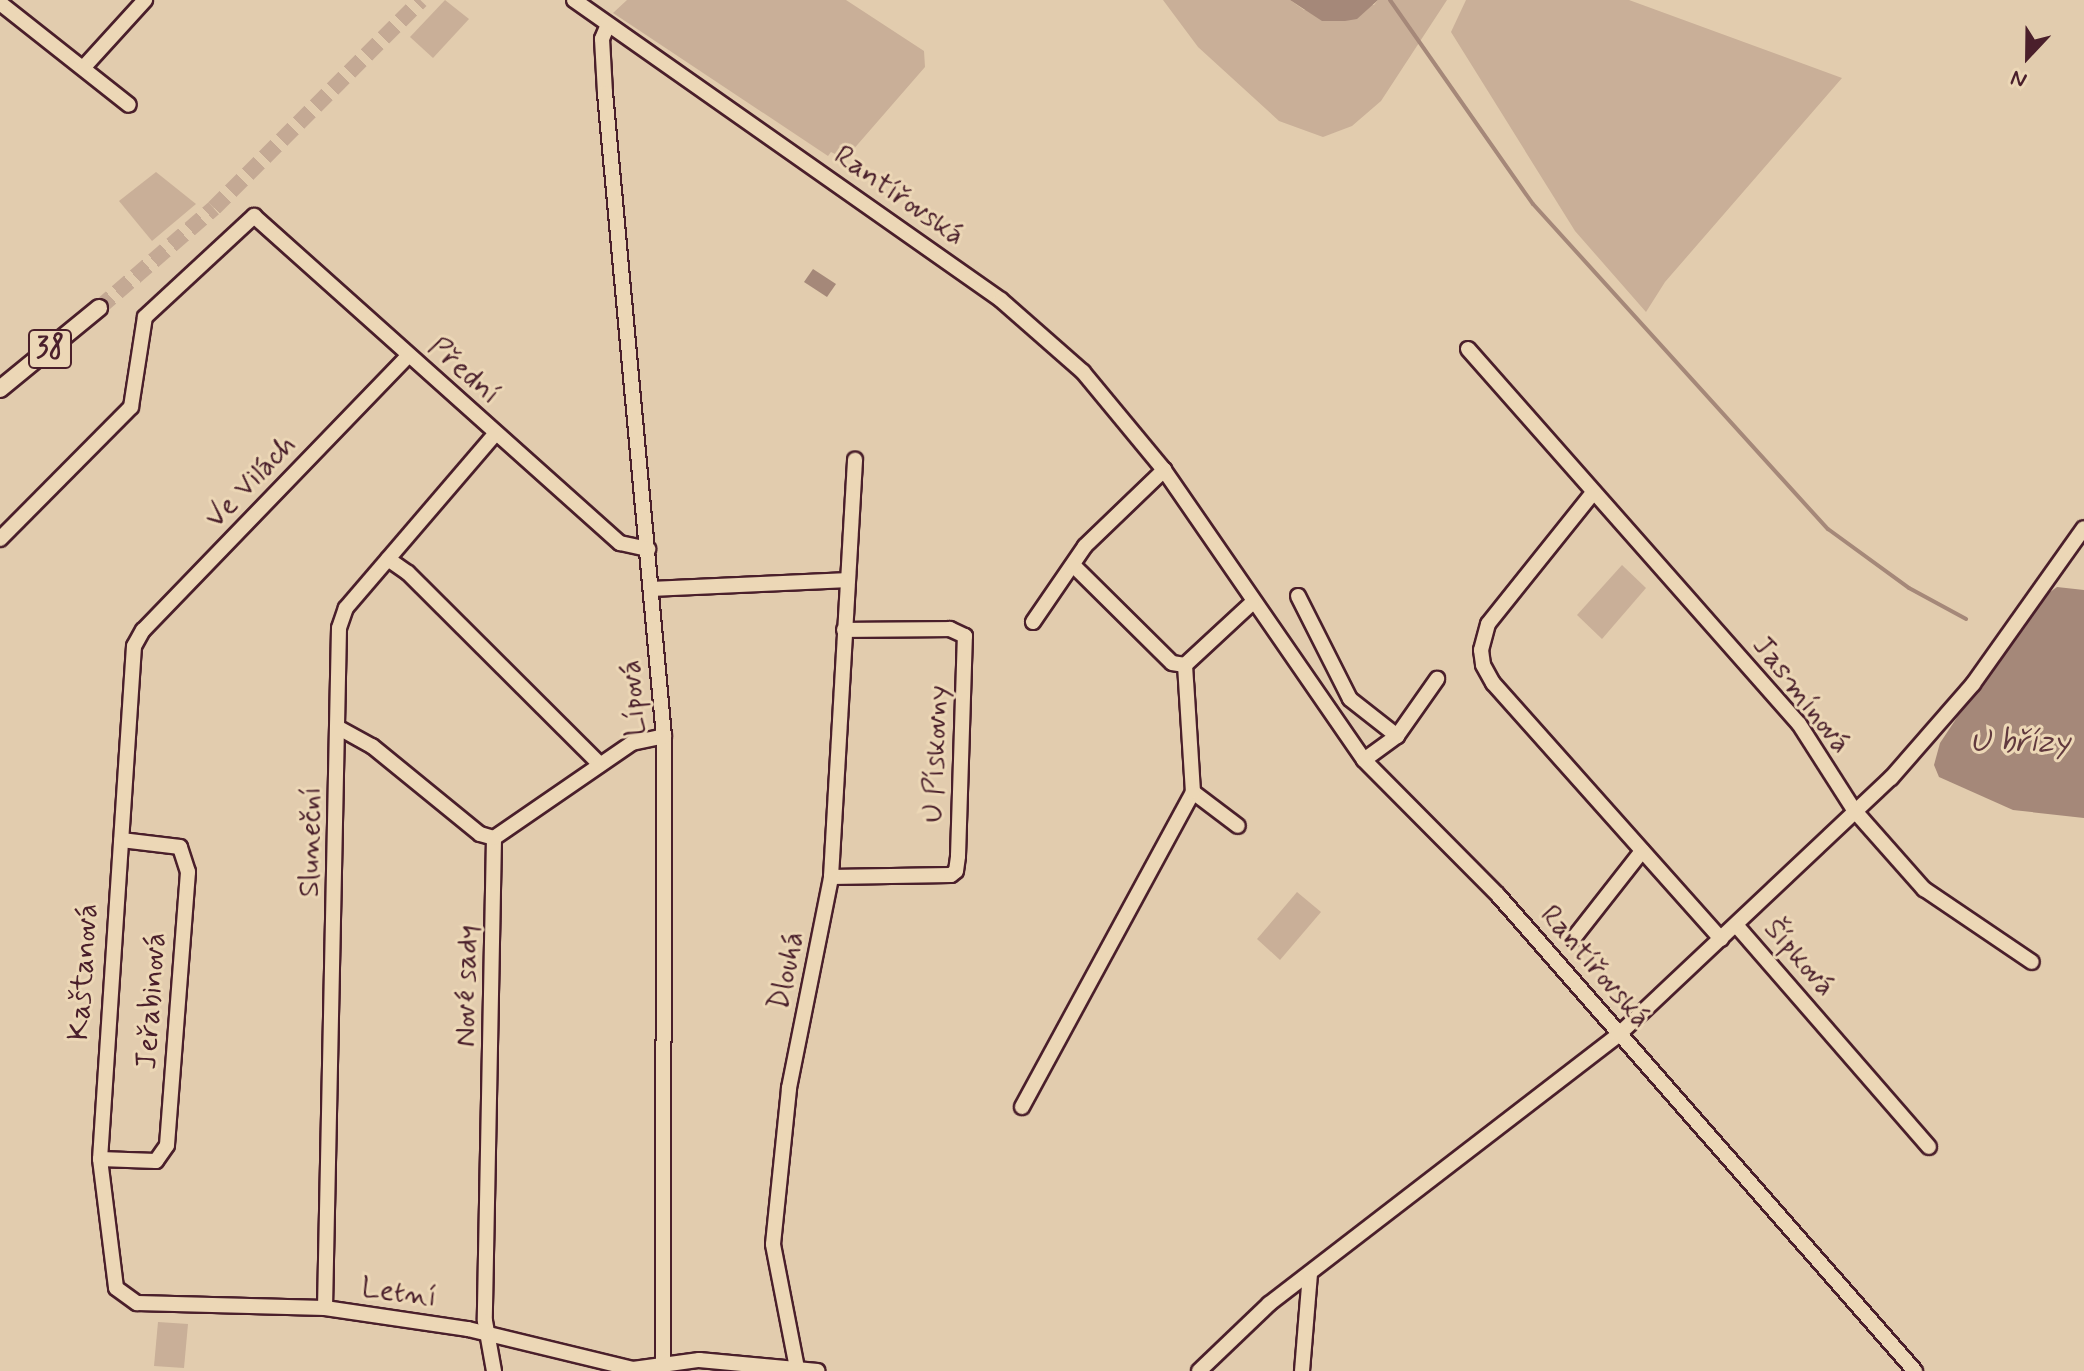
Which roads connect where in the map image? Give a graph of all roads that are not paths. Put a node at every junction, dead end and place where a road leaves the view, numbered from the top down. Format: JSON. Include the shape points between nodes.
{"nodes":[{"id":1,"x":145,"y":0,"type":"edge"},
{"id":2,"x":574,"y":0,"type":"edge"},
{"id":3,"x":0,"y":3,"type":"edge"},
{"id":4,"x":607,"y":27,"type":"junction"},
{"id":5,"x":84,"y":67,"type":"junction"},
{"id":6,"x":129,"y":105,"type":"dead end"},
{"id":7,"x":99,"y":308,"type":"tunnel mouth"},
{"id":8,"x":1468,"y":349,"type":"dead end"},
{"id":9,"x":408,"y":356,"type":"junction"},
{"id":10,"x":0,"y":389,"type":"edge"},
{"id":11,"x":495,"y":434,"type":"junction"},
{"id":12,"x":855,"y":460,"type":"dead end"},
{"id":13,"x":1164,"y":470,"type":"junction"},
{"id":14,"x":1592,"y":494,"type":"junction"},
{"id":15,"x":2084,"y":528,"type":"edge"},
{"id":16,"x":0,"y":539,"type":"edge"},
{"id":17,"x":648,"y":549,"type":"junction"},
{"id":18,"x":388,"y":559,"type":"junction"},
{"id":19,"x":1073,"y":565,"type":"junction"},
{"id":20,"x":848,"y":580,"type":"junction"},
{"id":21,"x":652,"y":589,"type":"junction"},
{"id":22,"x":1298,"y":596,"type":"dead end"},
{"id":23,"x":1252,"y":603,"type":"junction"},
{"id":24,"x":1033,"y":622,"type":"dead end"},
{"id":25,"x":844,"y":630,"type":"junction"},
{"id":26,"x":134,"y":646,"type":"joint"},
{"id":27,"x":1185,"y":665,"type":"junction"},
{"id":28,"x":1437,"y":679,"type":"dead end"},
{"id":29,"x":339,"y":728,"type":"junction"},
{"id":30,"x":664,"y":736,"type":"junction"},
{"id":31,"x":1397,"y":736,"type":"junction"},
{"id":32,"x":1364,"y":760,"type":"junction"},
{"id":33,"x":600,"y":764,"type":"junction"},
{"id":34,"x":1193,"y":792,"type":"junction"},
{"id":35,"x":1854,"y":810,"type":"junction"},
{"id":36,"x":1238,"y":826,"type":"dead end"},
{"id":37,"x":494,"y":838,"type":"junction"},
{"id":38,"x":121,"y":840,"type":"junction"},
{"id":39,"x":1642,"y":851,"type":"junction"},
{"id":40,"x":831,"y":877,"type":"junction"},
{"id":41,"x":1736,"y":925,"type":"junction"},
{"id":42,"x":1573,"y":939,"type":"dead end"},
{"id":43,"x":1721,"y":939,"type":"junction"},
{"id":44,"x":2032,"y":962,"type":"dead end"},
{"id":45,"x":1618,"y":1035,"type":"junction"},
{"id":46,"x":1022,"y":1107,"type":"dead end"},
{"id":47,"x":1929,"y":1147,"type":"dead end"},
{"id":48,"x":100,"y":1159,"type":"junction"},
{"id":49,"x":1310,"y":1274,"type":"junction"},
{"id":50,"x":124,"y":1298,"type":"joint"},
{"id":51,"x":325,"y":1308,"type":"junction"},
{"id":52,"x":490,"y":1335,"type":"junction"},
{"id":53,"x":1910,"y":1366,"type":"edge"},
{"id":54,"x":797,"y":1368,"type":"junction"},
{"id":55,"x":664,"y":1370,"type":"edge"},
{"id":56,"x":494,"y":1371,"type":"edge"},
{"id":57,"x":817,"y":1371,"type":"edge"},
{"id":58,"x":1199,"y":1371,"type":"edge"},
{"id":59,"x":1302,"y":1371,"type":"edge"}],
"edges":[{"from":1,"to":5,"type":"street"},
{"from":2,"to":4,"type":"street","name":"Rantířovská"},
{"from":3,"to":5,"type":"street"},
{"from":4,"to":13,"type":"street","name":"Rantířovská","via":[[1001,300],[1083,372]]},
{"from":4,"to":17,"type":"street","name":"Lípová","via":[[602,39],[605,93]]},
{"from":5,"to":6,"type":"street"},
{"from":7,"to":10,"type":"main road","number":"38"},
{"from":8,"to":14,"type":"street","name":"Jasmínová"},
{"from":9,"to":11,"type":"street","name":"Přední"},
{"from":9,"to":16,"type":"street","name":"Přední","via":[[254,216],[145,317],[131,407]]},
{"from":9,"to":26,"type":"street","name":"Ve Vilách","via":[[143,630]]},
{"from":11,"to":17,"type":"street","name":"Přední","via":[[620,543]]},
{"from":11,"to":18,"type":"street","name":"Sluneční"},
{"from":12,"to":20,"type":"street","name":"Dlouhá"},
{"from":13,"to":19,"type":"street","via":[[1085,546]]},
{"from":13,"to":23,"type":"street","name":"Rantířovská"},
{"from":14,"to":35,"type":"street","name":"Jasmínová","via":[[1799,724]]},
{"from":14,"to":39,"type":"street","via":[[1488,624],[1481,657],[1493,683]]},
{"from":15,"to":35,"type":"street","via":[[1933,732]]},
{"from":17,"to":21,"type":"street","name":"Lípová"},
{"from":18,"to":29,"type":"street","name":"Sluneční","via":[[340,623]]},
{"from":18,"to":33,"type":"street"},
{"from":19,"to":24,"type":"street"},
{"from":19,"to":27,"type":"street","via":[[1172,663]]},
{"from":20,"to":21,"type":"street"},
{"from":20,"to":25,"type":"street","name":"Dlouhá"},
{"from":21,"to":30,"type":"street","name":"Lípová"},
{"from":22,"to":31,"type":"street","via":[[1350,699]]},
{"from":23,"to":27,"type":"street"},
{"from":23,"to":32,"type":"street","name":"Rantířovská"},
{"from":25,"to":40,"type":"street","name":"Dlouhá"},
{"from":25,"to":40,"type":"street","name":"U Pískovny","via":[[950,629],[965,636],[958,856],[951,875]]},
{"from":26,"to":38,"type":"street","name":"Kaštanová"},
{"from":27,"to":34,"type":"street"},
{"from":28,"to":31,"type":"street"},
{"from":29,"to":37,"type":"street","via":[[372,746],[480,834]]},
{"from":29,"to":51,"type":"street","name":"Sluneční"},
{"from":30,"to":33,"type":"street","via":[[632,743]]},
{"from":30,"to":55,"type":"street","name":"Lípová"},
{"from":31,"to":32,"type":"street"},
{"from":32,"to":45,"type":"street","name":"Rantířovská","via":[[1498,895]]},
{"from":33,"to":37,"type":"street"},
{"from":34,"to":36,"type":"street"},
{"from":34,"to":46,"type":"street"},
{"from":35,"to":41,"type":"street"},
{"from":35,"to":44,"type":"street","name":"Jasmínová","via":[[1924,889]]},
{"from":37,"to":52,"type":"street","name":"Nové sady","via":[[485,1321]]},
{"from":38,"to":48,"type":"street","name":"Kaštanová"},
{"from":38,"to":48,"type":"street","name":"Jeřabinová","via":[[180,847],[188,872],[167,1145],[156,1161]]},
{"from":39,"to":42,"type":"street"},
{"from":39,"to":43,"type":"street"},
{"from":40,"to":54,"type":"street","name":"Dlouhá","via":[[789,1088],[773,1244]]},
{"from":41,"to":43,"type":"street","name":"Šípková"},
{"from":41,"to":47,"type":"street","name":"Šípková"},
{"from":43,"to":45,"type":"street","name":"Šípková"},
{"from":45,"to":49,"type":"street","name":"Šípková"},
{"from":45,"to":53,"type":"street","name":"Rantířovská"},
{"from":48,"to":50,"type":"street","name":"Kaštanová","via":[[116,1288]]},
{"from":49,"to":58,"type":"street","name":"Šípková","via":[[1269,1304]]},
{"from":49,"to":59,"type":"street"},
{"from":50,"to":51,"type":"street","name":"Letní","via":[[137,1303]]},
{"from":51,"to":52,"type":"street","name":"Letní"},
{"from":52,"to":55,"type":"street","name":"Letní","via":[[612,1366]]},
{"from":52,"to":56,"type":"street","name":"Nové sady"},
{"from":54,"to":55,"type":"street","name":"Letní","via":[[699,1360]]},
{"from":54,"to":57,"type":"street","name":"Letní"}]}
